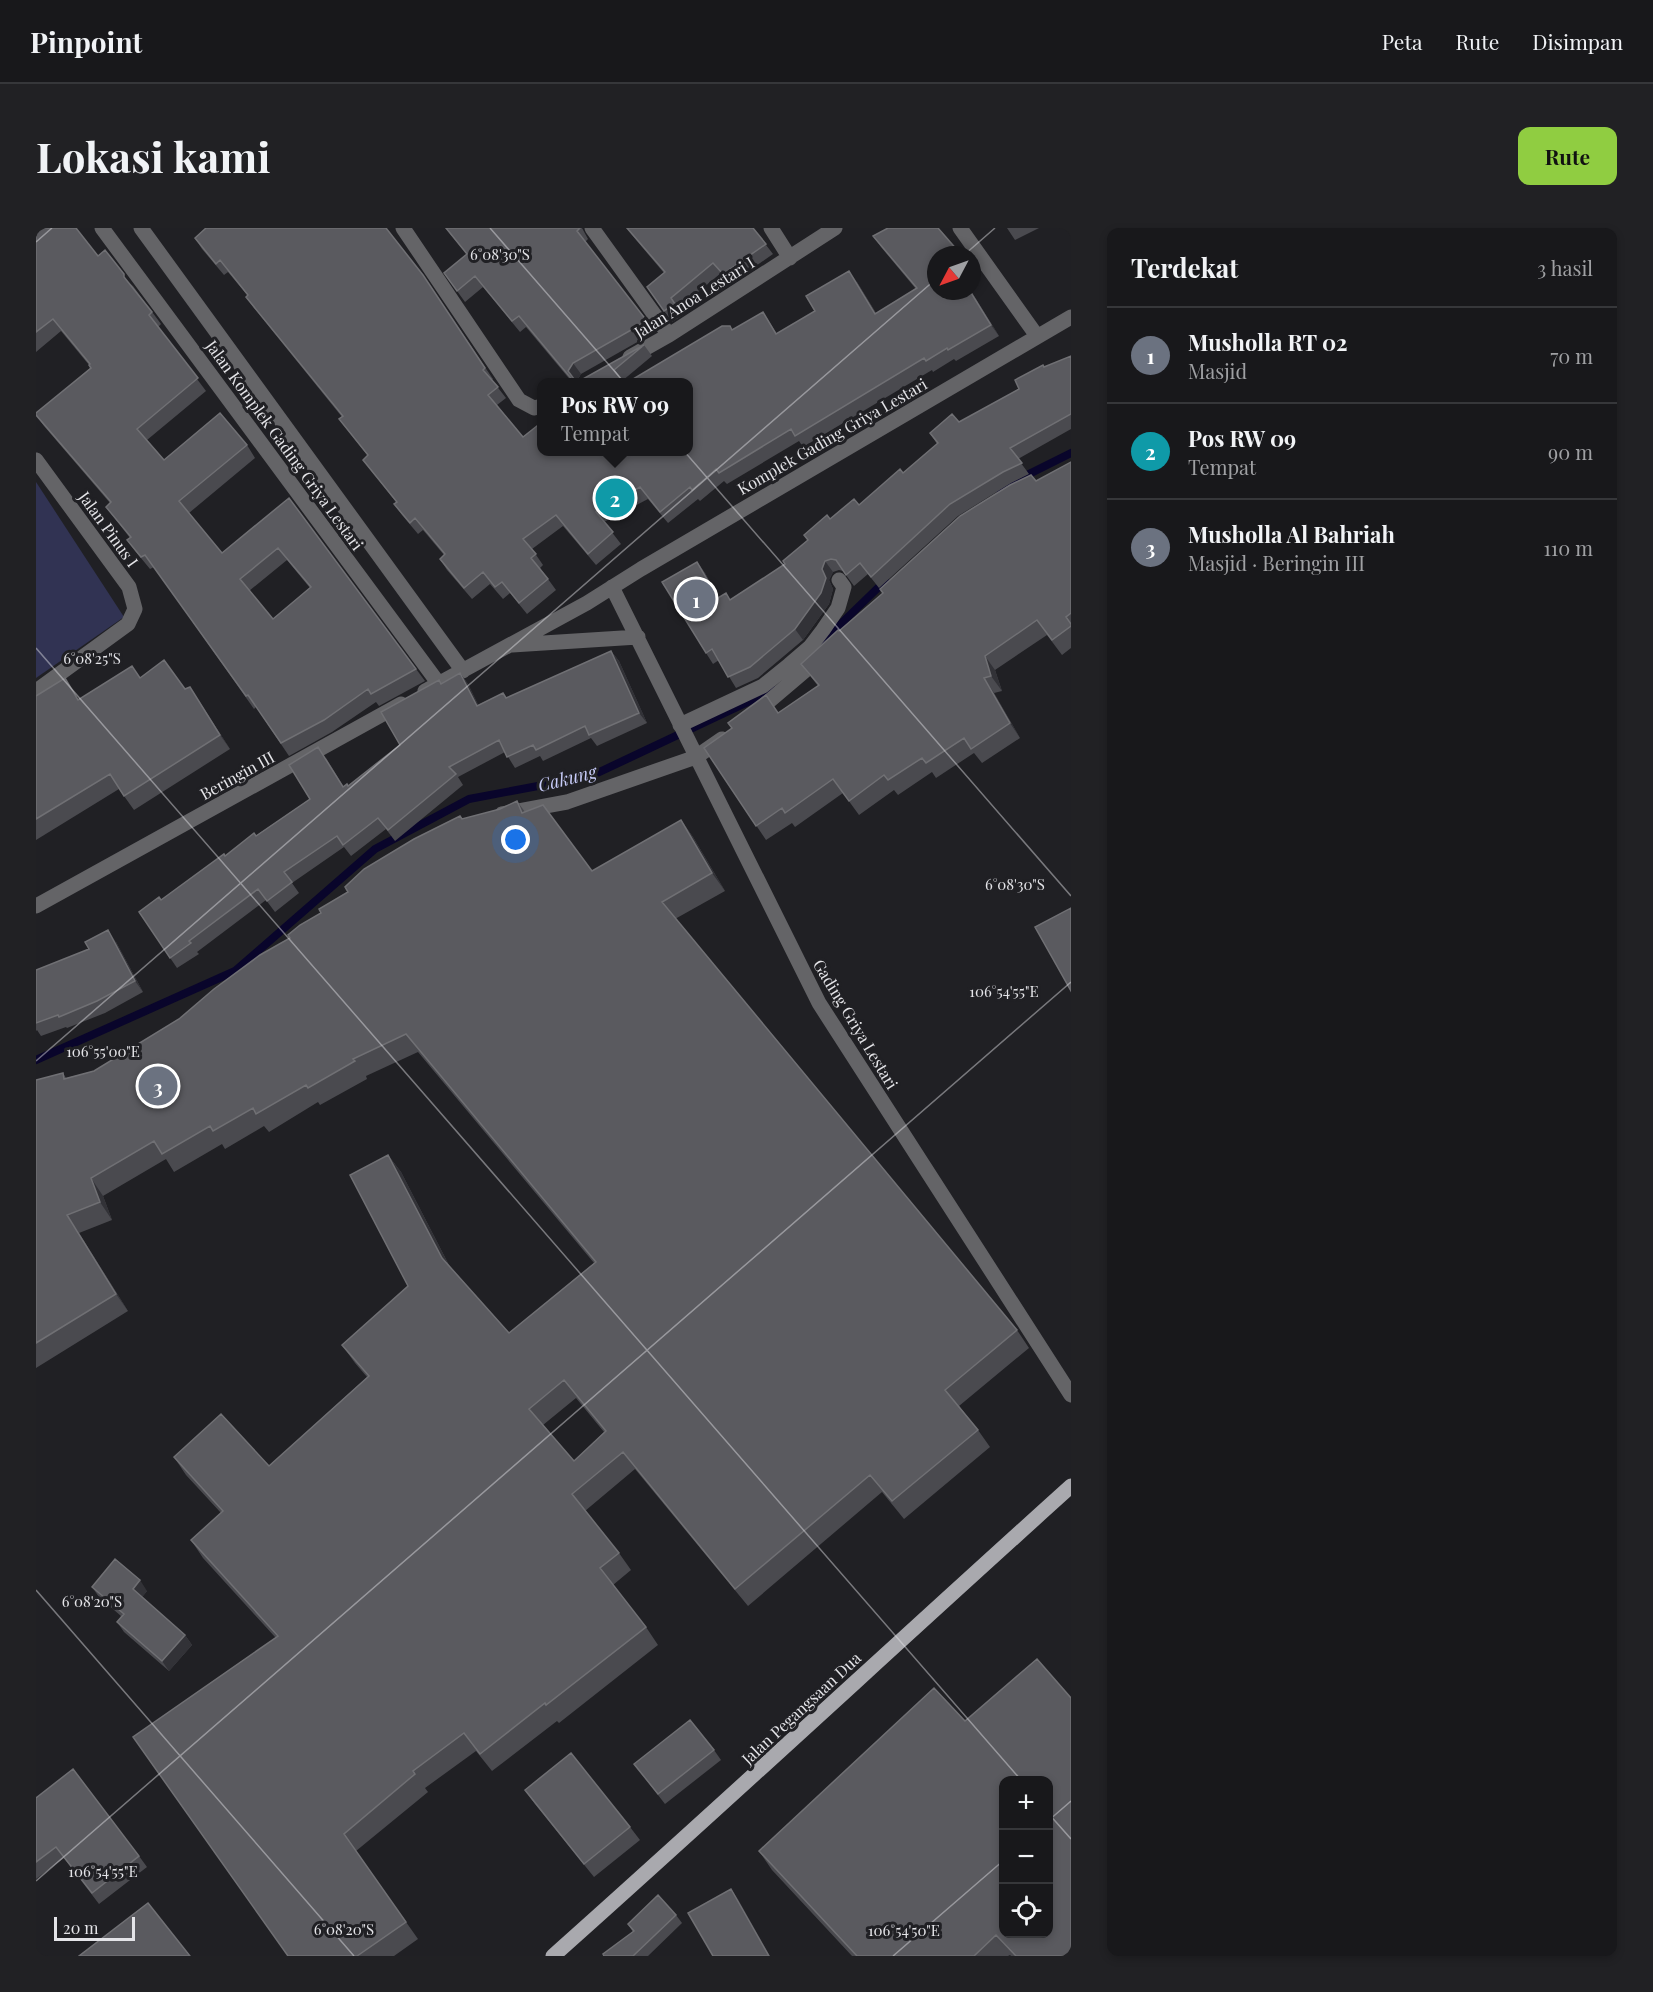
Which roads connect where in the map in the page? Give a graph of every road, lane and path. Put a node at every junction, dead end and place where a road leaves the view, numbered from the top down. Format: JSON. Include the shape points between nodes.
{"nodes":[{"id":1,"x":102,"y":228,"type":"edge"},
{"id":2,"x":141,"y":228,"type":"edge"},
{"id":3,"x":403,"y":228,"type":"edge"},
{"id":4,"x":592,"y":228,"type":"edge"},
{"id":5,"x":771,"y":228,"type":"edge"},
{"id":6,"x":835,"y":228,"type":"edge"},
{"id":7,"x":960,"y":228,"type":"edge"},
{"id":8,"x":790,"y":258,"type":"junction"},
{"id":9,"x":1071,"y":317,"type":"edge"},
{"id":10,"x":669,"y":336,"type":"junction"},
{"id":11,"x":1037,"y":336,"type":"junction"},
{"id":12,"x":617,"y":365,"type":"edge"},
{"id":13,"x":537,"y":407,"type":"edge"},
{"id":14,"x":36,"y":460,"type":"edge"},
{"id":15,"x":839,"y":580,"type":"edge"},
{"id":16,"x":612,"y":587,"type":"junction"},
{"id":17,"x":638,"y":637,"type":"junction"},
{"id":18,"x":507,"y":646,"type":"junction"},
{"id":19,"x":831,"y":648,"type":"edge"},
{"id":20,"x":464,"y":671,"type":"junction"},
{"id":21,"x":439,"y":684,"type":"junction"},
{"id":22,"x":36,"y":691,"type":"edge"},
{"id":23,"x":746,"y":720,"type":"edge"},
{"id":24,"x":681,"y":727,"type":"junction"},
{"id":25,"x":730,"y":733,"type":"edge"},
{"id":26,"x":695,"y":754,"type":"junction"},
{"id":27,"x":490,"y":817,"type":"edge"},
{"id":28,"x":36,"y":906,"type":"edge"},
{"id":29,"x":1071,"y":1395,"type":"edge"},
{"id":30,"x":1071,"y":1486,"type":"edge"},
{"id":31,"x":554,"y":1956,"type":"edge"}],
"edges":[{"from":1,"to":21,"type":"street","name":"Jalan Komplek Gading Griya Lestari"},
{"from":2,"to":20,"type":"street","name":"Jalan Komplek Gading Griya Lestari"},
{"from":3,"to":13,"type":"street","via":[[519,400]]},
{"from":4,"to":10,"type":"street"},
{"from":5,"to":8,"type":"street"},
{"from":6,"to":8,"type":"street","name":"Jalan Anoa Lestari I"},
{"from":7,"to":11,"type":"street"},
{"from":8,"to":10,"type":"street","name":"Jalan Anoa Lestari I"},
{"from":9,"to":11,"type":"street","name":"Komplek Gading Griya Lestari"},
{"from":10,"to":12,"type":"street","name":"Jalan Anoa Lestari I"},
{"from":11,"to":16,"type":"street","name":"Komplek Gading Griya Lestari"},
{"from":14,"to":22,"type":"street","name":"Jalan Pinus I","via":[[129,587],[135,609],[128,624]]},
{"from":15,"to":24,"type":"street","via":[[844,587],[841,601],[810,647],[763,686]]},
{"from":16,"to":17,"type":"street","name":"Gading Griya Lestari"},
{"from":16,"to":18,"type":"street","name":"Beringin III"},
{"from":17,"to":18,"type":"street"},
{"from":17,"to":24,"type":"street","name":"Gading Griya Lestari"},
{"from":18,"to":20,"type":"street","name":"Beringin III"},
{"from":19,"to":23,"type":"street"},
{"from":20,"to":21,"type":"street","name":"Beringin III"},
{"from":21,"to":28,"type":"street","name":"Beringin III"},
{"from":24,"to":26,"type":"street","name":"Gading Griya Lestari"},
{"from":25,"to":26,"type":"street"},
{"from":26,"to":27,"type":"street","via":[[567,802]]},
{"from":26,"to":29,"type":"street","name":"Gading Griya Lestari","via":[[819,1003]]},
{"from":30,"to":31,"type":"main road","name":"Jalan Pegangsaan Dua"}]}
